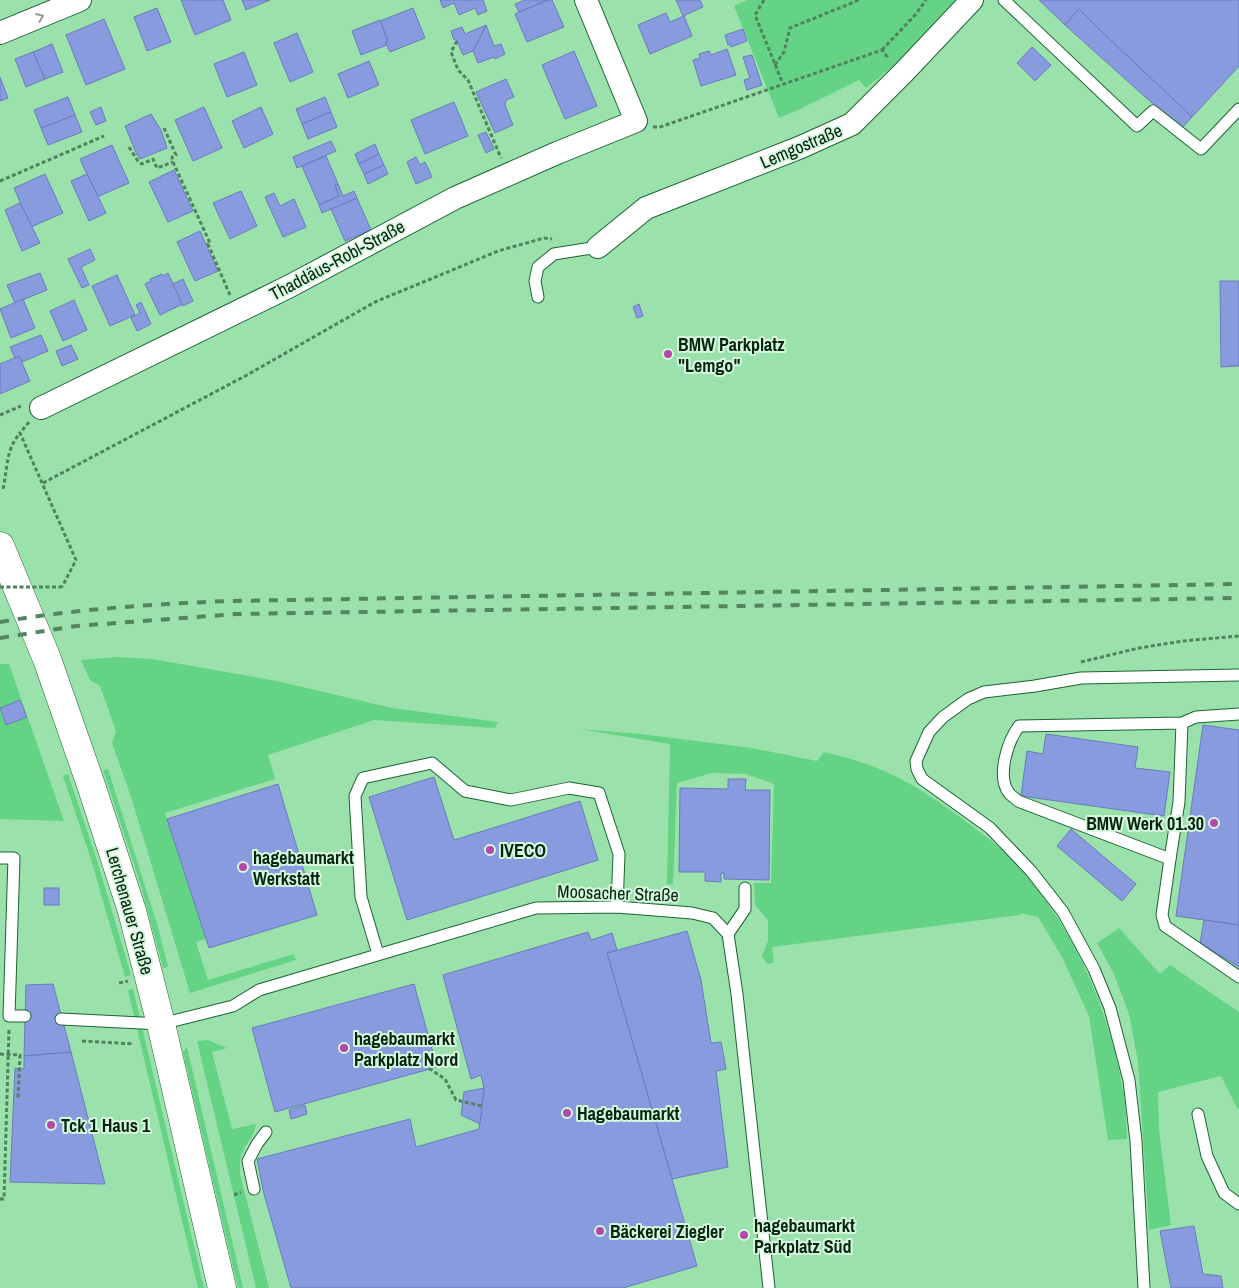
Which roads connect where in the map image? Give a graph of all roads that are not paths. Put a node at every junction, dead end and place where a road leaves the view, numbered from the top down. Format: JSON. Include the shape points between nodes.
{"nodes":[{"id":1,"x":80,"y":0,"type":"edge"},
{"id":2,"x":586,"y":0,"type":"edge"},
{"id":3,"x":972,"y":0,"type":"edge"},
{"id":4,"x":1004,"y":0,"type":"edge"},
{"id":5,"x":0,"y":33,"type":"edge"},
{"id":6,"x":1239,"y":109,"type":"edge"},
{"id":7,"x":598,"y":246,"type":"joint"},
{"id":8,"x":538,"y":297,"type":"dead end"},
{"id":9,"x":34,"y":406,"type":"road end"},
{"id":10,"x":0,"y":546,"type":"edge"},
{"id":11,"x":1239,"y":675,"type":"edge"},
{"id":12,"x":1239,"y":714,"type":"edge"},
{"id":13,"x":1182,"y":723,"type":"junction"},
{"id":14,"x":0,"y":858,"type":"edge"},
{"id":15,"x":1170,"y":859,"type":"junction"},
{"id":16,"x":745,"y":888,"type":"dead end"},
{"id":17,"x":617,"y":907,"type":"junction"},
{"id":18,"x":728,"y":934,"type":"junction"},
{"id":19,"x":378,"y":954,"type":"junction"},
{"id":20,"x":1239,"y":977,"type":"edge"},
{"id":21,"x":25,"y":1016,"type":"dead end"},
{"id":22,"x":62,"y":1019,"type":"dead end"},
{"id":23,"x":161,"y":1024,"type":"junction"},
{"id":24,"x":1198,"y":1114,"type":"dead end"},
{"id":25,"x":266,"y":1132,"type":"dead end"},
{"id":26,"x":254,"y":1189,"type":"dead end"},
{"id":27,"x":1239,"y":1204,"type":"edge"},
{"id":28,"x":222,"y":1288,"type":"edge"},
{"id":29,"x":769,"y":1288,"type":"edge"},
{"id":30,"x":1144,"y":1288,"type":"edge"}],
"edges":[{"from":5,"to":1,"type":"street","one_way":true},
{"from":2,"to":9,"type":"street","name":"Thaddäus-Robl-Straße","via":[[636,121],[455,198],[290,286]]},
{"from":3,"to":7,"type":"street","name":"Lemgostraße","via":[[852,124],[646,208]]},
{"from":4,"to":6,"type":"lane","via":[[1137,126],[1153,111],[1202,148]]},
{"from":7,"to":8,"type":"lane","via":[[554,254],[538,267],[535,281]]},
{"from":10,"to":23,"type":"main road","name":"Lerchenauer Straße","via":[[47,659],[91,784],[132,911]]},
{"from":11,"to":30,"type":"lane","via":[[1081,678],[984,692],[938,720],[919,754],[917,769],[922,779],[990,828],[1031,871],[1063,912],[1094,969],[1110,1008],[1129,1080],[1136,1141]]},
{"from":12,"to":13,"type":"lane","via":[[1196,717]]},
{"from":13,"to":15,"type":"lane","via":[[1179,802]]},
{"from":13,"to":15,"type":"lane","via":[[1019,726],[1005,757],[1004,781],[1009,793],[1018,801]]},
{"from":14,"to":21,"type":"lane","via":[[14,858],[9,1016]]},
{"from":15,"to":20,"type":"lane","via":[[1162,915],[1165,926]]},
{"from":16,"to":18,"type":"lane","via":[[745,908]]},
{"from":17,"to":18,"type":"lane","name":"Moosacher Straße","via":[[692,913],[713,918]]},
{"from":17,"to":19,"type":"lane","name":"Moosacher Straße","via":[[536,908]]},
{"from":17,"to":19,"type":"lane","via":[[619,854],[599,794],[569,788],[511,800],[465,791],[432,763],[363,778],[355,796],[361,897]]},
{"from":18,"to":29,"type":"lane"},
{"from":19,"to":23,"type":"lane","name":"Moosacher Straße","via":[[258,990],[233,1006]]},
{"from":22,"to":23,"type":"lane","name":"Moosacher Straße"},
{"from":23,"to":28,"type":"main road","name":"Lerchenauer Straße"},
{"from":24,"to":27,"type":"lane","via":[[1207,1156],[1224,1193]]},
{"from":25,"to":26,"type":"lane","via":[[248,1161]]}]}
